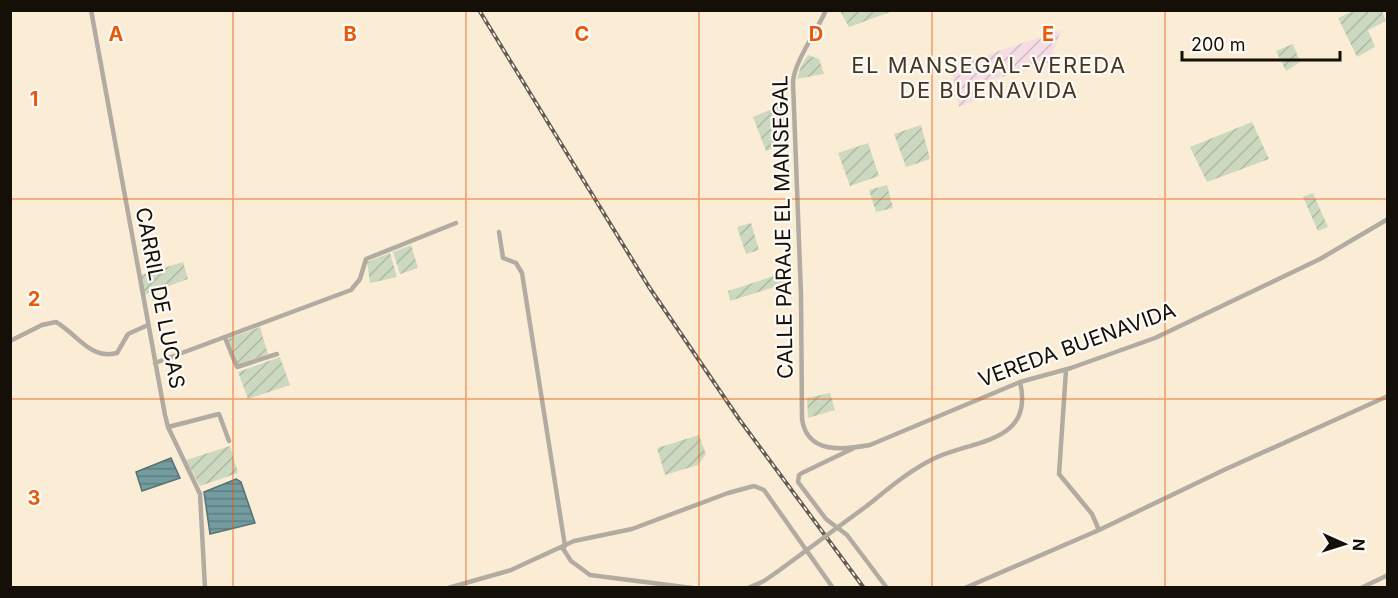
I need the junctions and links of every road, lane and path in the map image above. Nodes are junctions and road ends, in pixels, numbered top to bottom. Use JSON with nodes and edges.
{"nodes":[{"id":1,"x":91,"y":10,"type":"edge"},
{"id":2,"x":826,"y":10,"type":"edge"},
{"id":3,"x":1388,"y":219,"type":"edge"},
{"id":4,"x":456,"y":223,"type":"dead end"},
{"id":5,"x":499,"y":232,"type":"dead end"},
{"id":6,"x":148,"y":325,"type":"junction"},
{"id":7,"x":225,"y":338,"type":"junction"},
{"id":8,"x":10,"y":341,"type":"edge"},
{"id":9,"x":277,"y":354,"type":"dead end"},
{"id":10,"x":155,"y":363,"type":"junction"},
{"id":11,"x":1065,"y":370,"type":"junction"},
{"id":12,"x":1020,"y":382,"type":"junction"},
{"id":13,"x":1388,"y":396,"type":"edge"},
{"id":14,"x":168,"y":427,"type":"junction"},
{"id":15,"x":229,"y":441,"type":"dead end"},
{"id":16,"x":856,"y":447,"type":"junction"},
{"id":17,"x":1100,"y":530,"type":"junction"},
{"id":18,"x":563,"y":546,"type":"junction"},
{"id":19,"x":1388,"y":575,"type":"edge"},
{"id":20,"x":205,"y":588,"type":"edge"},
{"id":21,"x":448,"y":588,"type":"edge"},
{"id":22,"x":692,"y":588,"type":"edge"},
{"id":23,"x":748,"y":588,"type":"edge"},
{"id":24,"x":833,"y":588,"type":"edge"},
{"id":25,"x":887,"y":588,"type":"edge"},
{"id":26,"x":965,"y":588,"type":"edge"},
{"id":27,"x":1361,"y":588,"type":"edge"}],
"edges":[{"from":1,"to":6,"type":"street","name":"CARRIL DE LUCAS"},
{"from":2,"to":16,"type":"street","name":"CALLE PARAJE EL MANSEGAL"},
{"from":3,"to":11,"type":"street","name":"VEREDA BUENAVIDA"},
{"from":4,"to":7,"type":"street"},
{"from":5,"to":18,"type":"street"},
{"from":6,"to":8,"type":"street"},
{"from":6,"to":10,"type":"street","name":"CARRIL DE LUCAS"},
{"from":7,"to":9,"type":"street"},
{"from":7,"to":10,"type":"street"},
{"from":10,"to":14,"type":"street","name":"CARRIL DE LUCAS"},
{"from":11,"to":12,"type":"street","name":"VEREDA BUENAVIDA"},
{"from":11,"to":17,"type":"street"},
{"from":12,"to":16,"type":"street","name":"VEREDA BUENAVIDA"},
{"from":12,"to":23,"type":"street","bridge":true},
{"from":13,"to":17,"type":"street"},
{"from":14,"to":15,"type":"street"},
{"from":14,"to":20,"type":"street","name":"CARRIL DE LUCAS"},
{"from":16,"to":25,"type":"street"},
{"from":17,"to":26,"type":"street"},
{"from":18,"to":21,"type":"street"},
{"from":18,"to":22,"type":"street"},
{"from":18,"to":24,"type":"street"},
{"from":19,"to":27,"type":"street"}]}
